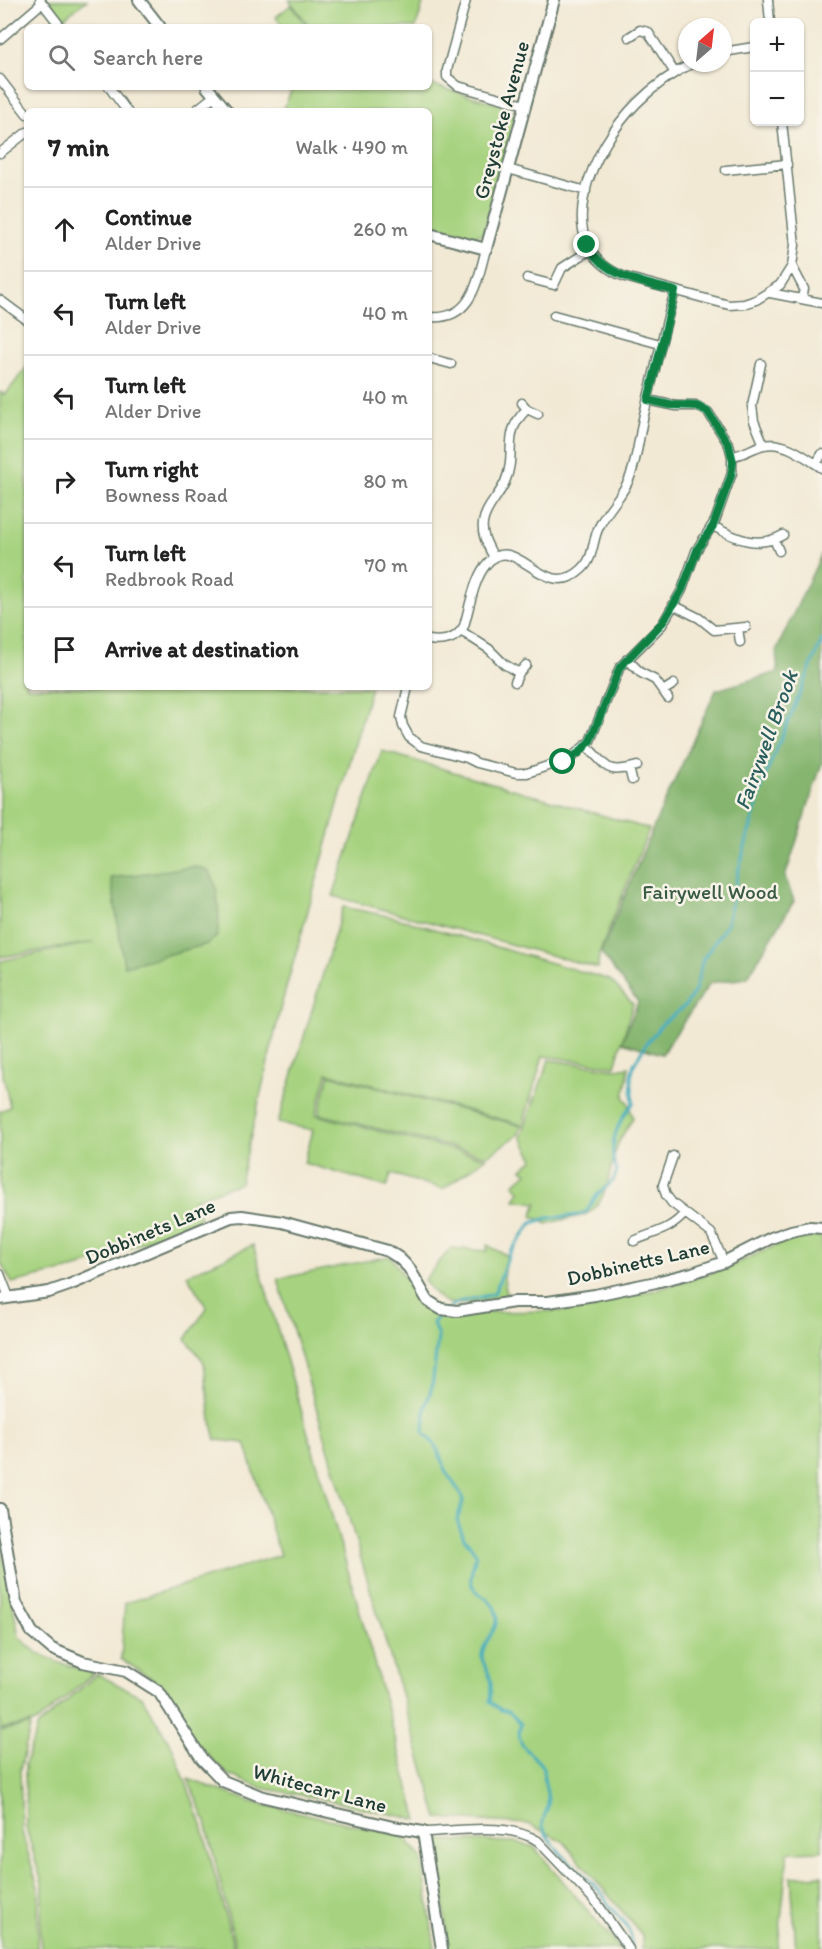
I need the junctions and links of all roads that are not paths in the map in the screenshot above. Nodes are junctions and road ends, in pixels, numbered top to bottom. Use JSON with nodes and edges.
{"nodes":[{"id":1,"x":139,"y":0,"type":"edge"},
{"id":2,"x":466,"y":0,"type":"edge"},
{"id":3,"x":554,"y":0,"type":"edge"},
{"id":4,"x":768,"y":0,"type":"edge"},
{"id":5,"x":41,"y":2,"type":"edge"},
{"id":6,"x":770,"y":18,"type":"edge"},
{"id":7,"x":59,"y":24,"type":"edge"},
{"id":8,"x":158,"y":24,"type":"edge"},
{"id":9,"x":629,"y":37,"type":"dead end"},
{"id":10,"x":0,"y":39,"type":"edge"},
{"id":11,"x":750,"y":47,"type":"edge"},
{"id":12,"x":732,"y":50,"type":"edge"},
{"id":13,"x":678,"y":71,"type":"edge"},
{"id":14,"x":675,"y":73,"type":"junction"},
{"id":15,"x":0,"y":79,"type":"edge"},
{"id":16,"x":111,"y":90,"type":"edge"},
{"id":17,"x":209,"y":90,"type":"edge"},
{"id":18,"x":214,"y":96,"type":"junction"},
{"id":19,"x":525,"y":105,"type":"junction"},
{"id":20,"x":125,"y":108,"type":"edge"},
{"id":21,"x":199,"y":108,"type":"edge"},
{"id":22,"x":224,"y":108,"type":"edge"},
{"id":23,"x":24,"y":110,"type":"edge"},
{"id":24,"x":782,"y":126,"type":"edge"},
{"id":25,"x":24,"y":134,"type":"edge"},
{"id":26,"x":0,"y":153,"type":"edge"},
{"id":27,"x":787,"y":164,"type":"junction"},
{"id":28,"x":508,"y":169,"type":"junction"},
{"id":29,"x":726,"y":170,"type":"dead end"},
{"id":30,"x":586,"y":191,"type":"junction"},
{"id":31,"x":432,"y":235,"type":"edge"},
{"id":32,"x":486,"y":249,"type":"junction"},
{"id":33,"x":590,"y":250,"type":"junction"},
{"id":34,"x":792,"y":266,"type":"junction"},
{"id":35,"x":526,"y":278,"type":"dead end"},
{"id":36,"x":675,"y":291,"type":"junction"},
{"id":37,"x":770,"y":292,"type":"junction"},
{"id":38,"x":802,"y":298,"type":"junction"},
{"id":39,"x":0,"y":300,"type":"edge"},
{"id":40,"x":822,"y":303,"type":"edge"},
{"id":41,"x":554,"y":315,"type":"dead end"},
{"id":42,"x":432,"y":317,"type":"edge"},
{"id":43,"x":24,"y":318,"type":"edge"},
{"id":44,"x":660,"y":344,"type":"junction"},
{"id":45,"x":432,"y":359,"type":"edge"},
{"id":46,"x":451,"y":364,"type":"dead end"},
{"id":47,"x":761,"y":364,"type":"dead end"},
{"id":48,"x":648,"y":400,"type":"junction"},
{"id":49,"x":538,"y":414,"type":"dead end"},
{"id":50,"x":764,"y":445,"type":"junction"},
{"id":51,"x":822,"y":454,"type":"edge"},
{"id":52,"x":732,"y":456,"type":"junction"},
{"id":53,"x":819,"y":466,"type":"edge"},
{"id":54,"x":713,"y":526,"type":"junction"},
{"id":55,"x":783,"y":535,"type":"dead end"},
{"id":56,"x":774,"y":539,"type":"junction"},
{"id":57,"x":779,"y":551,"type":"dead end"},
{"id":58,"x":494,"y":558,"type":"junction"},
{"id":59,"x":673,"y":605,"type":"junction"},
{"id":60,"x":461,"y":631,"type":"junction"},
{"id":61,"x":432,"y":640,"type":"edge"},
{"id":62,"x":740,"y":642,"type":"dead end"},
{"id":63,"x":627,"y":659,"type":"junction"},
{"id":64,"x":526,"y":665,"type":"dead end"},
{"id":65,"x":674,"y":684,"type":"dead end"},
{"id":66,"x":407,"y":690,"type":"edge"},
{"id":67,"x":586,"y":746,"type":"junction"},
{"id":68,"x":632,"y":780,"type":"dead end"},
{"id":69,"x":673,"y":1156,"type":"dead end"},
{"id":70,"x":685,"y":1213,"type":"junction"},
{"id":71,"x":822,"y":1228,"type":"edge"},
{"id":72,"x":634,"y":1241,"type":"dead end"},
{"id":73,"x":724,"y":1262,"type":"junction"},
{"id":74,"x":0,"y":1274,"type":"edge"},
{"id":75,"x":4,"y":1298,"type":"edge"},
{"id":76,"x":458,"y":1311,"type":"joint"},
{"id":77,"x":0,"y":1509,"type":"edge"},
{"id":78,"x":423,"y":1832,"type":"junction"},
{"id":79,"x":442,"y":1949,"type":"edge"},
{"id":80,"x":629,"y":1949,"type":"edge"}],
"edges":[{"from":1,"to":8,"type":"street"},
{"from":2,"to":19,"type":"street"},
{"from":3,"to":19,"type":"street","name":"Greystoke Avenue"},
{"from":4,"to":6,"type":"street"},
{"from":5,"to":7,"type":"street"},
{"from":5,"to":10,"type":"street"},
{"from":9,"to":14,"type":"street"},
{"from":11,"to":12,"type":"street"},
{"from":13,"to":14,"type":"street"},
{"from":14,"to":30,"type":"street"},
{"from":15,"to":23,"type":"street"},
{"from":16,"to":20,"type":"street"},
{"from":17,"to":18,"type":"street"},
{"from":18,"to":21,"type":"street"},
{"from":18,"to":22,"type":"street"},
{"from":19,"to":28,"type":"street","name":"Greystoke Avenue"},
{"from":24,"to":27,"type":"street"},
{"from":25,"to":26,"type":"street"},
{"from":27,"to":29,"type":"street"},
{"from":27,"to":34,"type":"street"},
{"from":28,"to":30,"type":"street"},
{"from":28,"to":32,"type":"street","name":"Greystoke Avenue"},
{"from":30,"to":33,"type":"street"},
{"from":31,"to":32,"type":"street"},
{"from":32,"to":42,"type":"street"},
{"from":33,"to":35,"type":"street"},
{"from":33,"to":36,"type":"street"},
{"from":34,"to":37,"type":"street"},
{"from":34,"to":38,"type":"street"},
{"from":36,"to":37,"type":"street"},
{"from":36,"to":44,"type":"street"},
{"from":37,"to":38,"type":"street"},
{"from":38,"to":40,"type":"street"},
{"from":39,"to":43,"type":"street"},
{"from":41,"to":44,"type":"street"},
{"from":44,"to":48,"type":"street"},
{"from":45,"to":46,"type":"street"},
{"from":47,"to":50,"type":"street"},
{"from":48,"to":52,"type":"street"},
{"from":48,"to":58,"type":"street"},
{"from":49,"to":58,"type":"street"},
{"from":50,"to":52,"type":"street"},
{"from":50,"to":53,"type":"street"},
{"from":51,"to":53,"type":"street"},
{"from":52,"to":54,"type":"street"},
{"from":54,"to":56,"type":"street"},
{"from":54,"to":59,"type":"street"},
{"from":55,"to":56,"type":"street"},
{"from":56,"to":57,"type":"street"},
{"from":58,"to":60,"type":"street"},
{"from":59,"to":62,"type":"street"},
{"from":59,"to":63,"type":"street"},
{"from":60,"to":61,"type":"street"},
{"from":60,"to":64,"type":"street"},
{"from":63,"to":65,"type":"street"},
{"from":63,"to":67,"type":"street"},
{"from":66,"to":67,"type":"street"},
{"from":67,"to":68,"type":"street"},
{"from":69,"to":70,"type":"street"},
{"from":70,"to":72,"type":"street"},
{"from":70,"to":73,"type":"street"},
{"from":71,"to":73,"type":"street","name":"Dobbinetts Lane"},
{"from":73,"to":76,"type":"street","name":"Dobbinetts Lane"},
{"from":74,"to":75,"type":"street"},
{"from":75,"to":76,"type":"street","name":"Dobbinets Lane"},
{"from":77,"to":78,"type":"street","name":"Whitecarr Lane"},
{"from":78,"to":79,"type":"street"},
{"from":78,"to":80,"type":"street","name":"Whitecarr Lane"}]}
